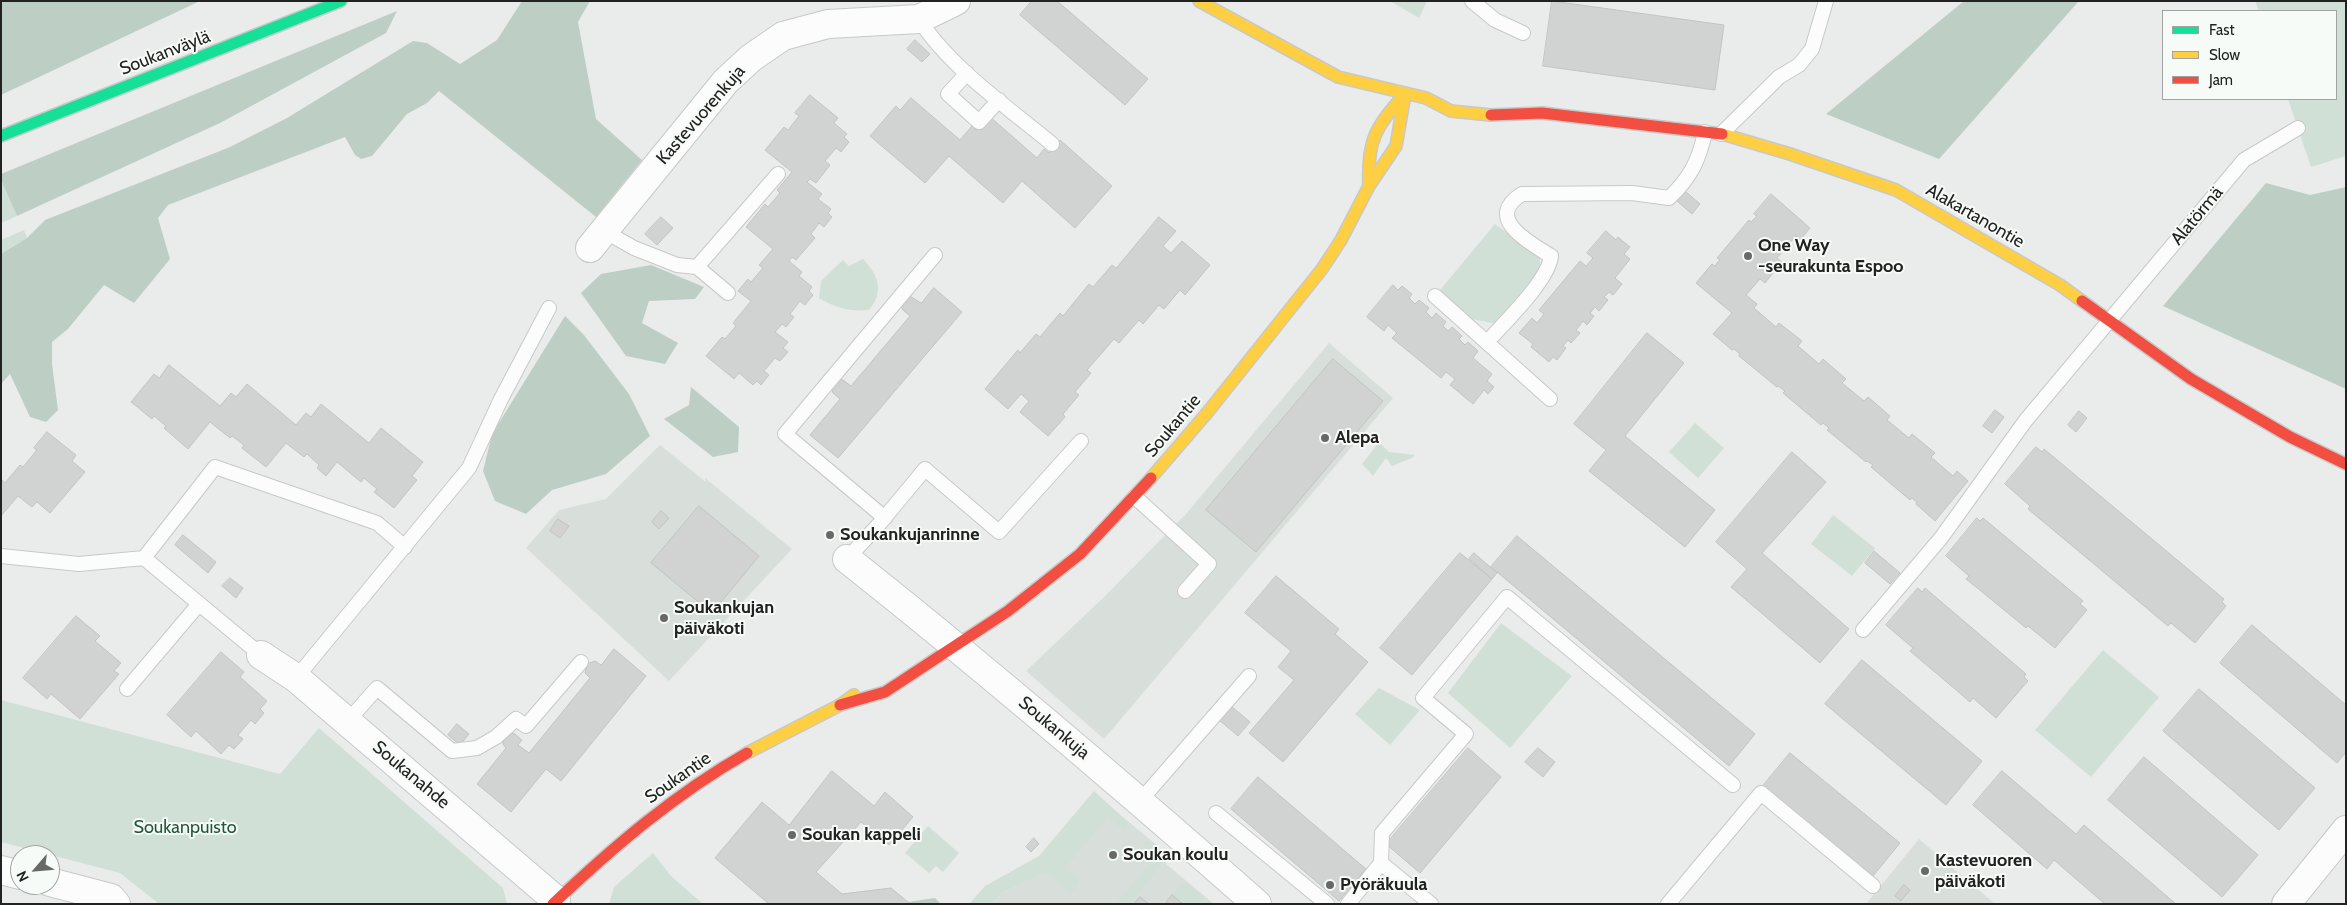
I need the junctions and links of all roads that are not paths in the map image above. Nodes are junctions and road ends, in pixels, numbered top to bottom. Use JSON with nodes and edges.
{"nodes":[{"id":1,"x":340,"y":1,"type":"edge"},
{"id":2,"x":956,"y":1,"type":"edge"},
{"id":3,"x":1199,"y":1,"type":"edge"},
{"id":4,"x":1472,"y":1,"type":"edge"},
{"id":5,"x":1826,"y":1,"type":"edge"},
{"id":6,"x":919,"y":20,"type":"junction"},
{"id":7,"x":1523,"y":33,"type":"dead end"},
{"id":8,"x":967,"y":73,"type":"junction"},
{"id":9,"x":1405,"y":94,"type":"junction"},
{"id":10,"x":1445,"y":95,"type":"dead end"},
{"id":11,"x":1426,"y":98,"type":"junction"},
{"id":12,"x":999,"y":100,"type":"junction"},
{"id":13,"x":1512,"y":101,"type":"dead end"},
{"id":14,"x":1542,"y":113,"type":"junction"},
{"id":15,"x":2298,"y":128,"type":"dead end"},
{"id":16,"x":1705,"y":132,"type":"junction"},
{"id":17,"x":1721,"y":134,"type":"junction"},
{"id":18,"x":1,"y":136,"type":"edge"},
{"id":19,"x":1052,"y":144,"type":"dead end"},
{"id":20,"x":778,"y":174,"type":"dead end"},
{"id":21,"x":1369,"y":186,"type":"junction"},
{"id":22,"x":597,"y":239,"type":"joint"},
{"id":23,"x":935,"y":256,"type":"dead end"},
{"id":24,"x":697,"y":267,"type":"junction"},
{"id":25,"x":728,"y":293,"type":"dead end"},
{"id":26,"x":1435,"y":296,"type":"dead end"},
{"id":27,"x":549,"y":308,"type":"dead end"},
{"id":28,"x":2111,"y":320,"type":"junction"},
{"id":29,"x":1487,"y":342,"type":"junction"},
{"id":30,"x":1550,"y":400,"type":"dead end"},
{"id":31,"x":1081,"y":441,"type":"dead end"},
{"id":32,"x":2346,"y":464,"type":"edge"},
{"id":33,"x":1135,"y":497,"type":"junction"},
{"id":34,"x":885,"y":518,"type":"junction"},
{"id":35,"x":405,"y":546,"type":"junction"},
{"id":36,"x":1,"y":556,"type":"edge"},
{"id":37,"x":144,"y":558,"type":"junction"},
{"id":38,"x":847,"y":559,"type":"joint"},
{"id":39,"x":1185,"y":591,"type":"dead end"},
{"id":40,"x":199,"y":604,"type":"junction"},
{"id":41,"x":1863,"y":630,"type":"dead end"},
{"id":42,"x":956,"y":645,"type":"junction"},
{"id":43,"x":261,"y":656,"type":"joint"},
{"id":44,"x":581,"y":662,"type":"dead end"},
{"id":45,"x":901,"y":666,"type":"dead end"},
{"id":46,"x":1249,"y":676,"type":"dead end"},
{"id":47,"x":296,"y":678,"type":"junction"},
{"id":48,"x":870,"y":683,"type":"dead end"},
{"id":49,"x":127,"y":689,"type":"dead end"},
{"id":50,"x":840,"y":705,"type":"junction"},
{"id":51,"x":348,"y":722,"type":"junction"},
{"id":52,"x":1733,"y":785,"type":"dead end"},
{"id":53,"x":1140,"y":801,"type":"junction"},
{"id":54,"x":1216,"y":813,"type":"dead end"},
{"id":55,"x":2346,"y":830,"type":"edge"},
{"id":56,"x":1381,"y":863,"type":"junction"},
{"id":57,"x":60,"y":885,"type":"edge"},
{"id":58,"x":1872,"y":886,"type":"dead end"},
{"id":59,"x":554,"y":902,"type":"edge"},
{"id":60,"x":116,"y":904,"type":"edge"},
{"id":61,"x":1257,"y":904,"type":"edge"},
{"id":62,"x":1327,"y":904,"type":"edge"},
{"id":63,"x":1348,"y":904,"type":"edge"},
{"id":64,"x":1430,"y":904,"type":"edge"},
{"id":65,"x":1668,"y":904,"type":"edge"},
{"id":66,"x":2286,"y":904,"type":"edge"}],
"edges":[{"from":1,"to":18,"type":"street","name":"Soukanväylä"},
{"from":2,"to":6,"type":"street","name":"Kastevuorenkuja"},
{"from":3,"to":9,"type":"street","name":"Alakartanontie"},
{"from":4,"to":7,"type":"lane"},
{"from":5,"to":17,"type":"lane"},
{"from":6,"to":8,"type":"lane"},
{"from":6,"to":22,"type":"street","name":"Kastevuorenkuja"},
{"from":8,"to":12,"type":"lane"},
{"from":8,"to":12,"type":"lane"},
{"from":9,"to":11,"type":"street","name":"Alakartanontie"},
{"from":9,"to":21,"type":"street","name":"Soukantie"},
{"from":9,"to":21,"type":"street"},
{"from":10,"to":11,"type":"street","name":"Alakartanontie"},
{"from":11,"to":14,"type":"street","name":"Alakartanontie"},
{"from":12,"to":19,"type":"lane"},
{"from":13,"to":14,"type":"street","name":"Alakartanontie"},
{"from":14,"to":16,"type":"street","name":"Alakartanontie"},
{"from":15,"to":28,"type":"lane","name":"Alatörmä"},
{"from":16,"to":17,"type":"street","name":"Alakartanontie"},
{"from":16,"to":29,"type":"lane"},
{"from":17,"to":28,"type":"street","name":"Alakartanontie"},
{"from":20,"to":24,"type":"lane"},
{"from":21,"to":33,"type":"street","name":"Soukantie"},
{"from":22,"to":24,"type":"lane"},
{"from":23,"to":34,"type":"lane"},
{"from":24,"to":25,"type":"lane"},
{"from":26,"to":29,"type":"lane"},
{"from":27,"to":35,"type":"lane"},
{"from":28,"to":32,"type":"street","name":"Alakartanontie"},
{"from":28,"to":41,"type":"lane","name":"Alatörmä"},
{"from":29,"to":30,"type":"lane"},
{"from":31,"to":34,"type":"lane"},
{"from":33,"to":39,"type":"lane"},
{"from":33,"to":42,"type":"street","name":"Soukantie"},
{"from":34,"to":38,"type":"lane"},
{"from":35,"to":37,"type":"lane"},
{"from":35,"to":47,"type":"lane"},
{"from":36,"to":37,"type":"lane"},
{"from":37,"to":40,"type":"lane"},
{"from":38,"to":42,"type":"street","name":"Soukankuja"},
{"from":40,"to":43,"type":"lane"},
{"from":40,"to":49,"type":"lane"},
{"from":42,"to":45,"type":"street","name":"Soukantie"},
{"from":42,"to":50,"type":"street","name":"Soukantie"},
{"from":42,"to":53,"type":"street","name":"Soukankuja"},
{"from":43,"to":47,"type":"street","name":"Soukanahde"},
{"from":44,"to":51,"type":"lane"},
{"from":46,"to":53,"type":"lane"},
{"from":47,"to":51,"type":"street","name":"Soukanahde"},
{"from":48,"to":50,"type":"street","name":"Soukantie"},
{"from":50,"to":59,"type":"street","name":"Soukantie"},
{"from":51,"to":59,"type":"street","name":"Soukanahde"},
{"from":52,"to":56,"type":"lane"},
{"from":53,"to":61,"type":"street","name":"Soukankuja"},
{"from":54,"to":62,"type":"lane"},
{"from":55,"to":66,"type":"street"},
{"from":56,"to":63,"type":"lane"},
{"from":56,"to":64,"type":"lane"},
{"from":57,"to":60,"type":"street"},
{"from":58,"to":65,"type":"lane"}]}
